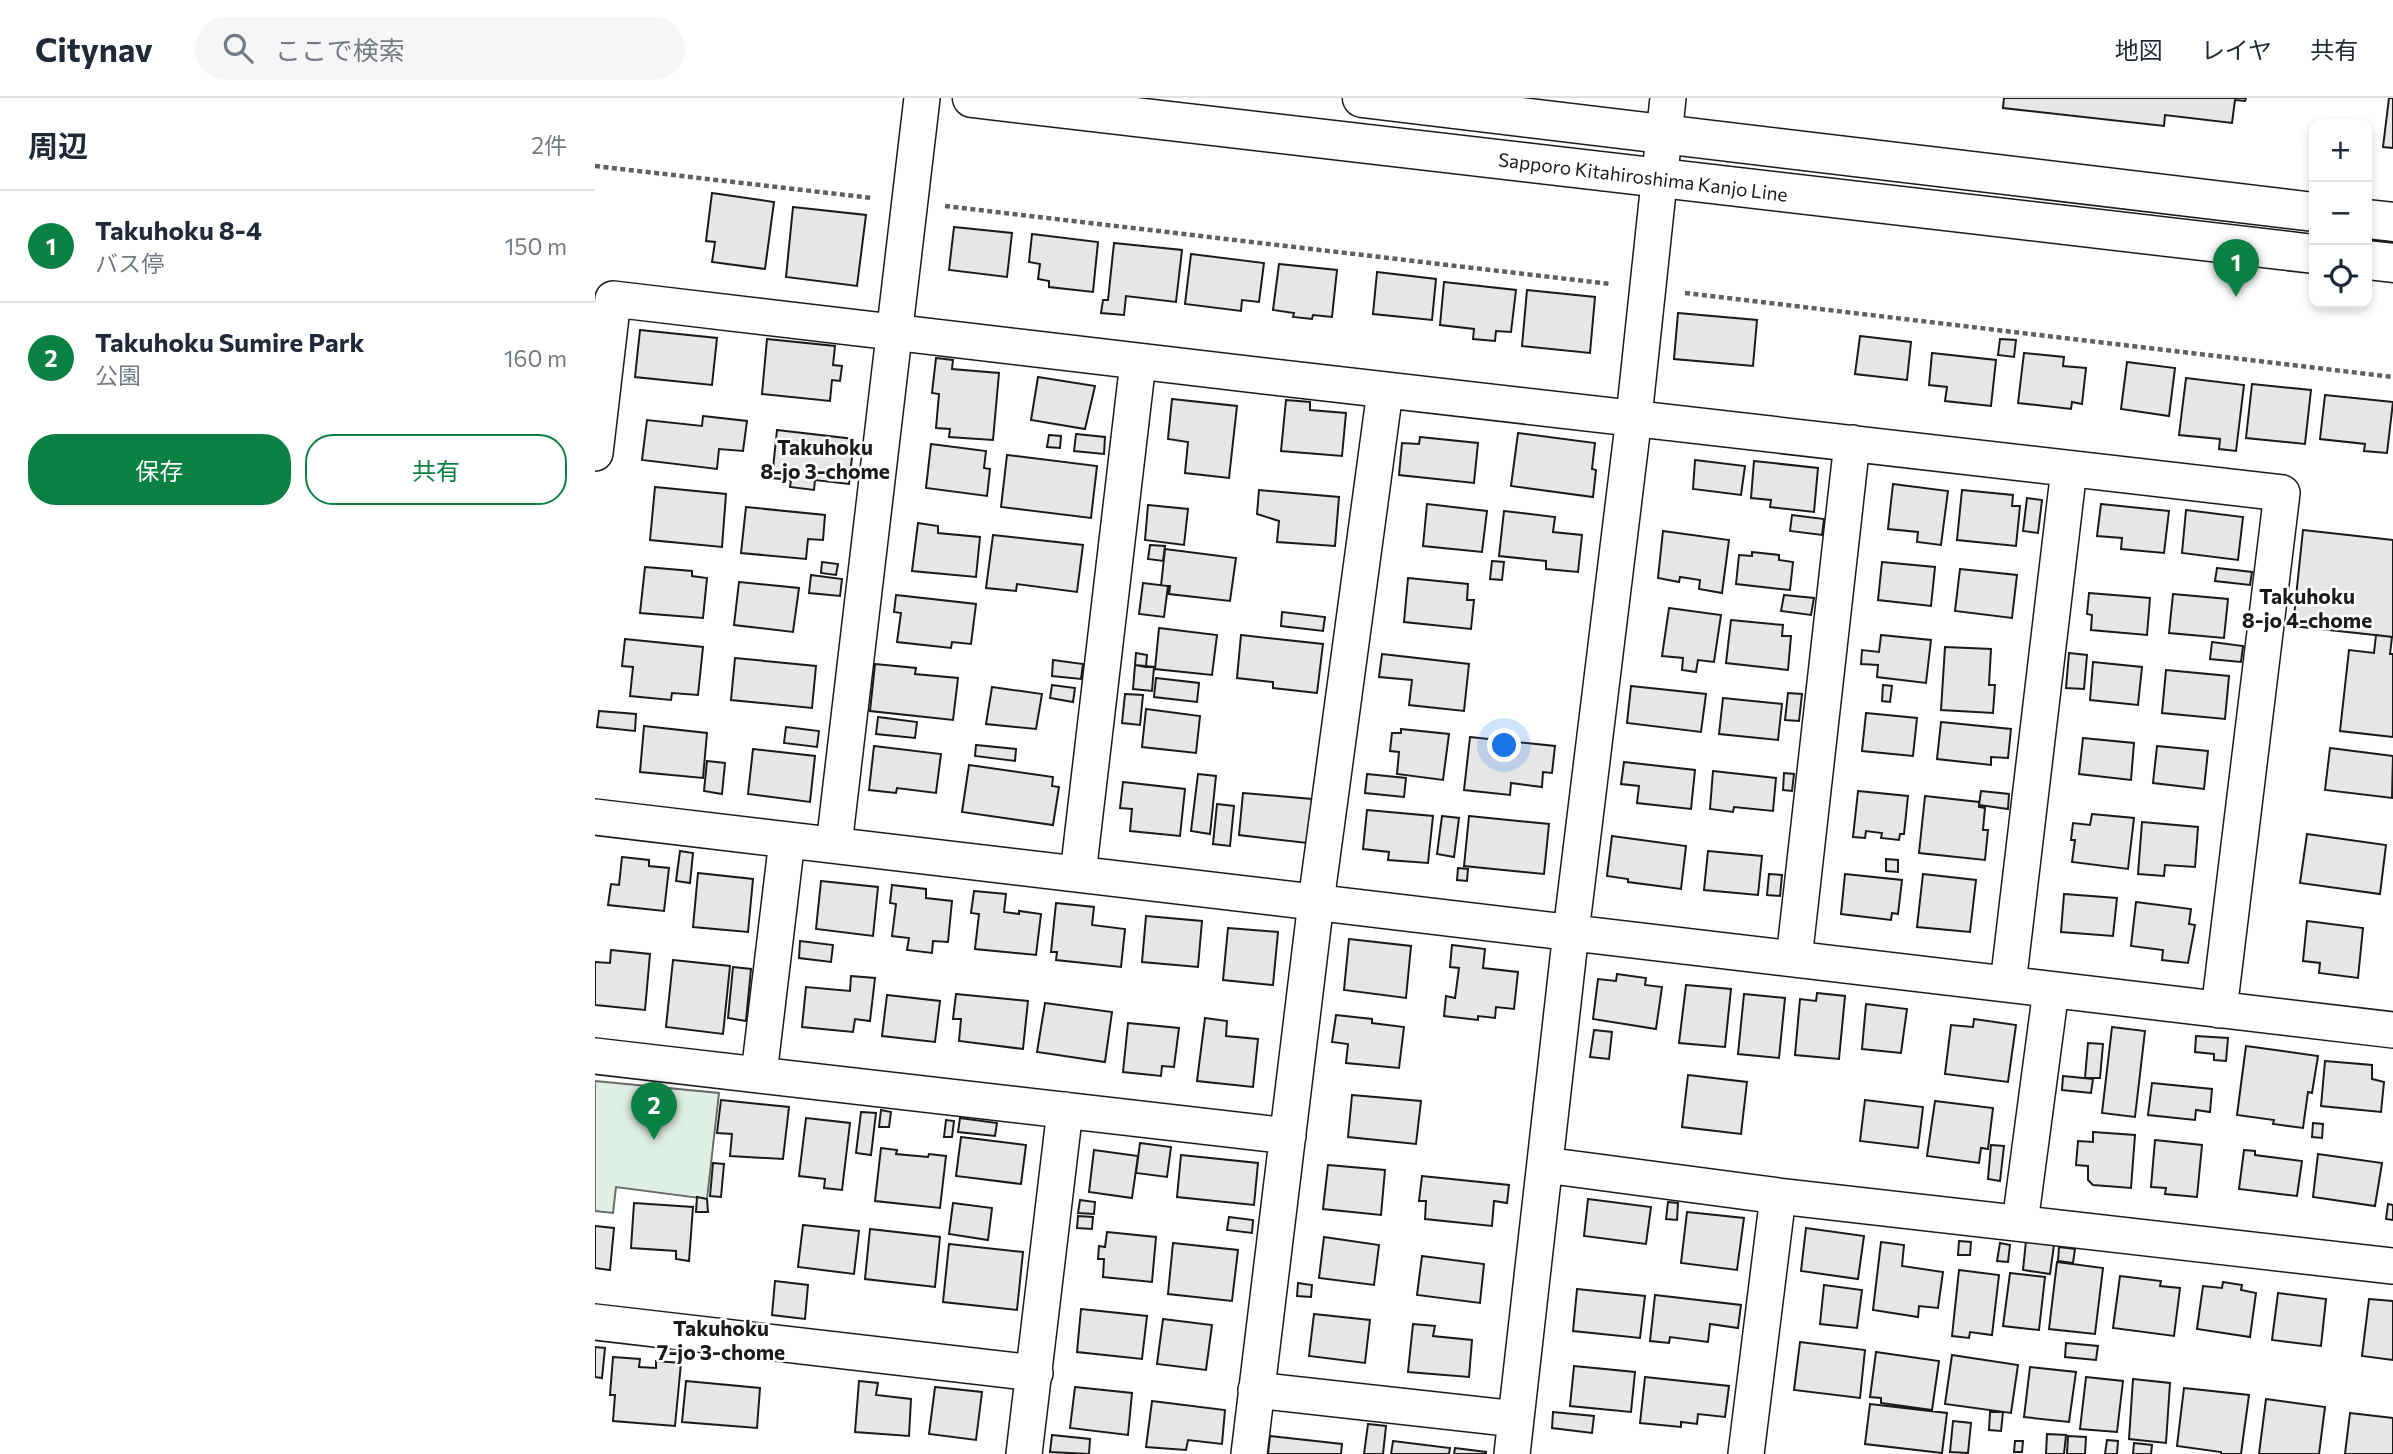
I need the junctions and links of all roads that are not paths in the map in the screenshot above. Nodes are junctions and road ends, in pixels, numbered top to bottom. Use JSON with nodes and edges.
{"nodes":[{"id":1,"x":922,"y":98,"type":"edge"},
{"id":2,"x":972,"y":98,"type":"edge"},
{"id":3,"x":1362,"y":98,"type":"edge"},
{"id":4,"x":1666,"y":116,"type":"edge"},
{"id":5,"x":1658,"y":179,"type":"junction"},
{"id":6,"x":2309,"y":211,"type":"edge"},
{"id":7,"x":2372,"y":220,"type":"edge"},
{"id":8,"x":2393,"y":222,"type":"edge"},
{"id":9,"x":2309,"y":253,"type":"edge"},
{"id":10,"x":2372,"y":261,"type":"edge"},
{"id":11,"x":2393,"y":263,"type":"edge"},
{"id":12,"x":895,"y":333,"type":"junction"},
{"id":13,"x":1138,"y":362,"type":"junction"},
{"id":14,"x":1385,"y":391,"type":"junction"},
{"id":15,"x":1634,"y":417,"type":"junction"},
{"id":16,"x":1852,"y":443,"type":"junction"},
{"id":17,"x":595,"y":453,"type":"edge"},
{"id":18,"x":2069,"y":469,"type":"junction"},
{"id":19,"x":595,"y":817,"type":"edge"},
{"id":20,"x":787,"y":840,"type":"junction"},
{"id":21,"x":834,"y":845,"type":"junction"},
{"id":22,"x":1078,"y":874,"type":"junction"},
{"id":23,"x":1316,"y":902,"type":"junction"},
{"id":24,"x":1571,"y":932,"type":"junction"},
{"id":25,"x":1794,"y":959,"type":"junction"},
{"id":26,"x":2008,"y":984,"type":"junction"},
{"id":27,"x":2051,"y":990,"type":"junction"},
{"id":28,"x":2220,"y":1010,"type":"junction"},
{"id":29,"x":2393,"y":1030,"type":"edge"},
{"id":30,"x":595,"y":1056,"type":"edge"},
{"id":31,"x":759,"y":1074,"type":"junction"},
{"id":32,"x":1065,"y":1110,"type":"junction"},
{"id":33,"x":1288,"y":1136,"type":"junction"},
{"id":34,"x":1545,"y":1165,"type":"junction"},
{"id":35,"x":1778,"y":1196,"type":"junction"},
{"id":36,"x":2020,"y":1223,"type":"junction"},
{"id":37,"x":2393,"y":1266,"type":"edge"},
{"id":38,"x":595,"y":1322,"type":"edge"},
{"id":39,"x":1035,"y":1373,"type":"junction"},
{"id":40,"x":1256,"y":1390,"type":"junction"},
{"id":41,"x":1516,"y":1419,"type":"junction"},
{"id":42,"x":1024,"y":1454,"type":"edge"},
{"id":43,"x":1249,"y":1454,"type":"edge"},
{"id":44,"x":1512,"y":1454,"type":"edge"},
{"id":45,"x":1746,"y":1454,"type":"edge"}],
"edges":[{"from":1,"to":12,"type":"street"},
{"from":2,"to":5,"type":"main road","name":"Sapporo Kitahiroshima Kanjo Line"},
{"from":3,"to":4,"type":"main road"},
{"from":4,"to":5,"type":"street"},
{"from":4,"to":6,"type":"main road"},
{"from":5,"to":9,"type":"main road","name":"Sapporo Kitahiroshima Kanjo Line"},
{"from":5,"to":15,"type":"street"},
{"from":7,"to":8,"type":"main road"},
{"from":10,"to":11,"type":"main road"},
{"from":12,"to":13,"type":"street"},
{"from":12,"to":17,"type":"street"},
{"from":12,"to":21,"type":"street"},
{"from":13,"to":14,"type":"street"},
{"from":13,"to":22,"type":"street"},
{"from":14,"to":15,"type":"street"},
{"from":14,"to":23,"type":"street"},
{"from":15,"to":16,"type":"street"},
{"from":15,"to":24,"type":"street"},
{"from":16,"to":18,"type":"street"},
{"from":16,"to":25,"type":"street"},
{"from":18,"to":26,"type":"street"},
{"from":18,"to":28,"type":"street"},
{"from":19,"to":20,"type":"street"},
{"from":20,"to":21,"type":"street"},
{"from":20,"to":31,"type":"street"},
{"from":21,"to":22,"type":"street"},
{"from":22,"to":23,"type":"street"},
{"from":23,"to":24,"type":"street"},
{"from":23,"to":33,"type":"street"},
{"from":24,"to":25,"type":"street"},
{"from":24,"to":34,"type":"street"},
{"from":25,"to":26,"type":"street"},
{"from":26,"to":27,"type":"street"},
{"from":27,"to":28,"type":"street"},
{"from":27,"to":36,"type":"street"},
{"from":28,"to":29,"type":"street"},
{"from":30,"to":31,"type":"street"},
{"from":31,"to":32,"type":"street"},
{"from":32,"to":33,"type":"street"},
{"from":32,"to":39,"type":"street"},
{"from":33,"to":40,"type":"street"},
{"from":34,"to":35,"type":"street"},
{"from":34,"to":41,"type":"street"},
{"from":35,"to":36,"type":"street"},
{"from":35,"to":45,"type":"street"},
{"from":36,"to":37,"type":"street"},
{"from":38,"to":39,"type":"street"},
{"from":39,"to":42,"type":"street"},
{"from":40,"to":41,"type":"street"},
{"from":40,"to":43,"type":"street"},
{"from":41,"to":44,"type":"street"}]}
